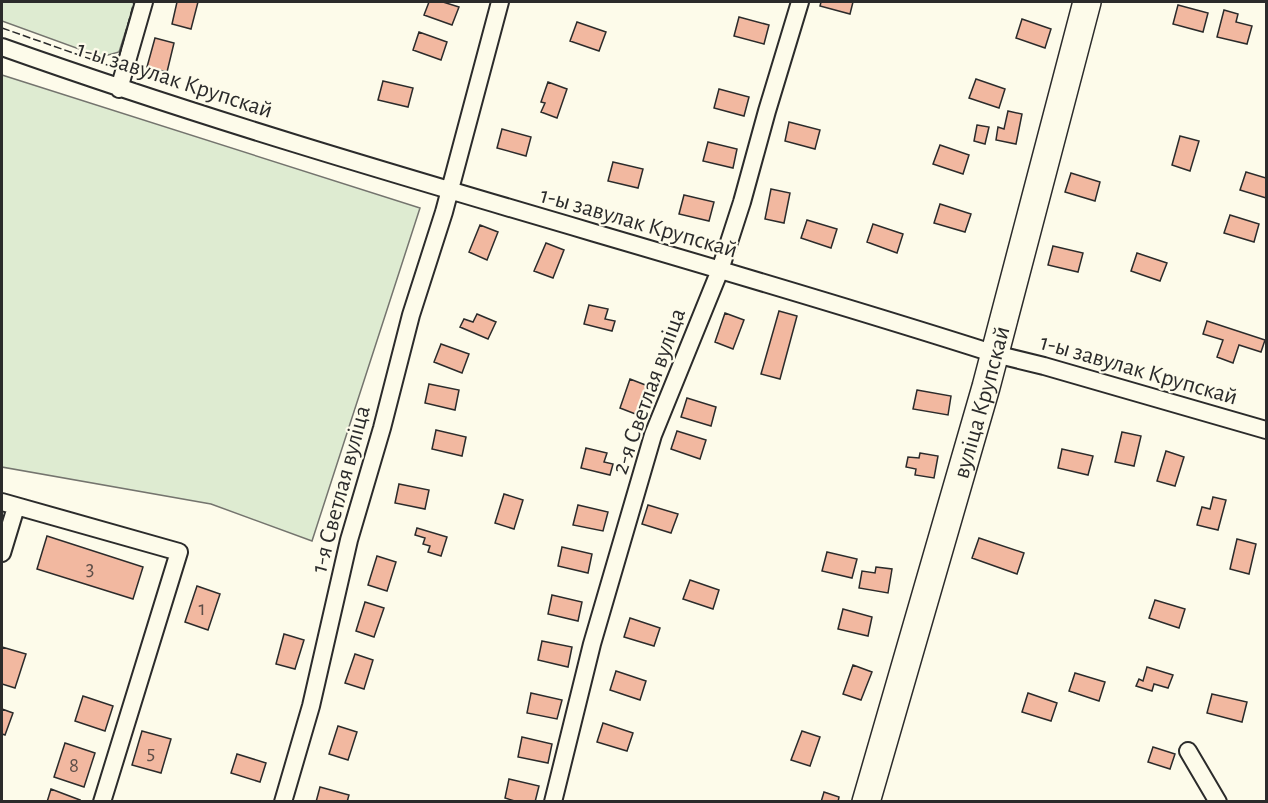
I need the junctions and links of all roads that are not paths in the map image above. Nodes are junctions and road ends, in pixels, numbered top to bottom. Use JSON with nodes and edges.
{"nodes":[{"id":1,"x":144,"y":2,"type":"edge"},
{"id":2,"x":500,"y":2,"type":"edge"},
{"id":3,"x":800,"y":2,"type":"edge"},
{"id":4,"x":1087,"y":2,"type":"edge"},
{"id":5,"x":2,"y":47,"type":"edge"},
{"id":6,"x":119,"y":89,"type":"junction"},
{"id":7,"x":450,"y":191,"type":"junction"},
{"id":8,"x":720,"y":270,"type":"junction"},
{"id":9,"x":994,"y":354,"type":"junction"},
{"id":10,"x":1266,"y":430,"type":"edge"},
{"id":11,"x":9,"y":505,"type":"edge"},
{"id":12,"x":2,"y":553,"type":"edge"},
{"id":13,"x":1188,"y":751,"type":"dead end"},
{"id":14,"x":102,"y":801,"type":"edge"},
{"id":15,"x":283,"y":801,"type":"edge"},
{"id":16,"x":553,"y":801,"type":"edge"},
{"id":17,"x":866,"y":801,"type":"edge"},
{"id":18,"x":1218,"y":801,"type":"edge"}],
"edges":[{"from":1,"to":6,"type":"street"},
{"from":2,"to":7,"type":"street","name":"1-я Светлая вуліца"},
{"from":3,"to":8,"type":"street","name":"2-я Светлая вуліца"},
{"from":4,"to":9,"type":"main road","name":"вуліца Крупскай"},
{"from":5,"to":6,"type":"street","name":"1-ы завулак Крупскай"},
{"from":6,"to":7,"type":"street","name":"1-ы завулак Крупскай"},
{"from":7,"to":8,"type":"street","name":"1-ы завулак Крупскай"},
{"from":7,"to":15,"type":"street","name":"1-я Светлая вуліца"},
{"from":8,"to":9,"type":"street","name":"1-ы завулак Крупскай"},
{"from":8,"to":16,"type":"street","name":"2-я Светлая вуліца"},
{"from":9,"to":10,"type":"street","name":"1-ы завулак Крупскай"},
{"from":9,"to":17,"type":"main road","name":"вуліца Крупскай"},
{"from":11,"to":12,"type":"street"},
{"from":11,"to":14,"type":"street"},
{"from":13,"to":18,"type":"street"}]}
